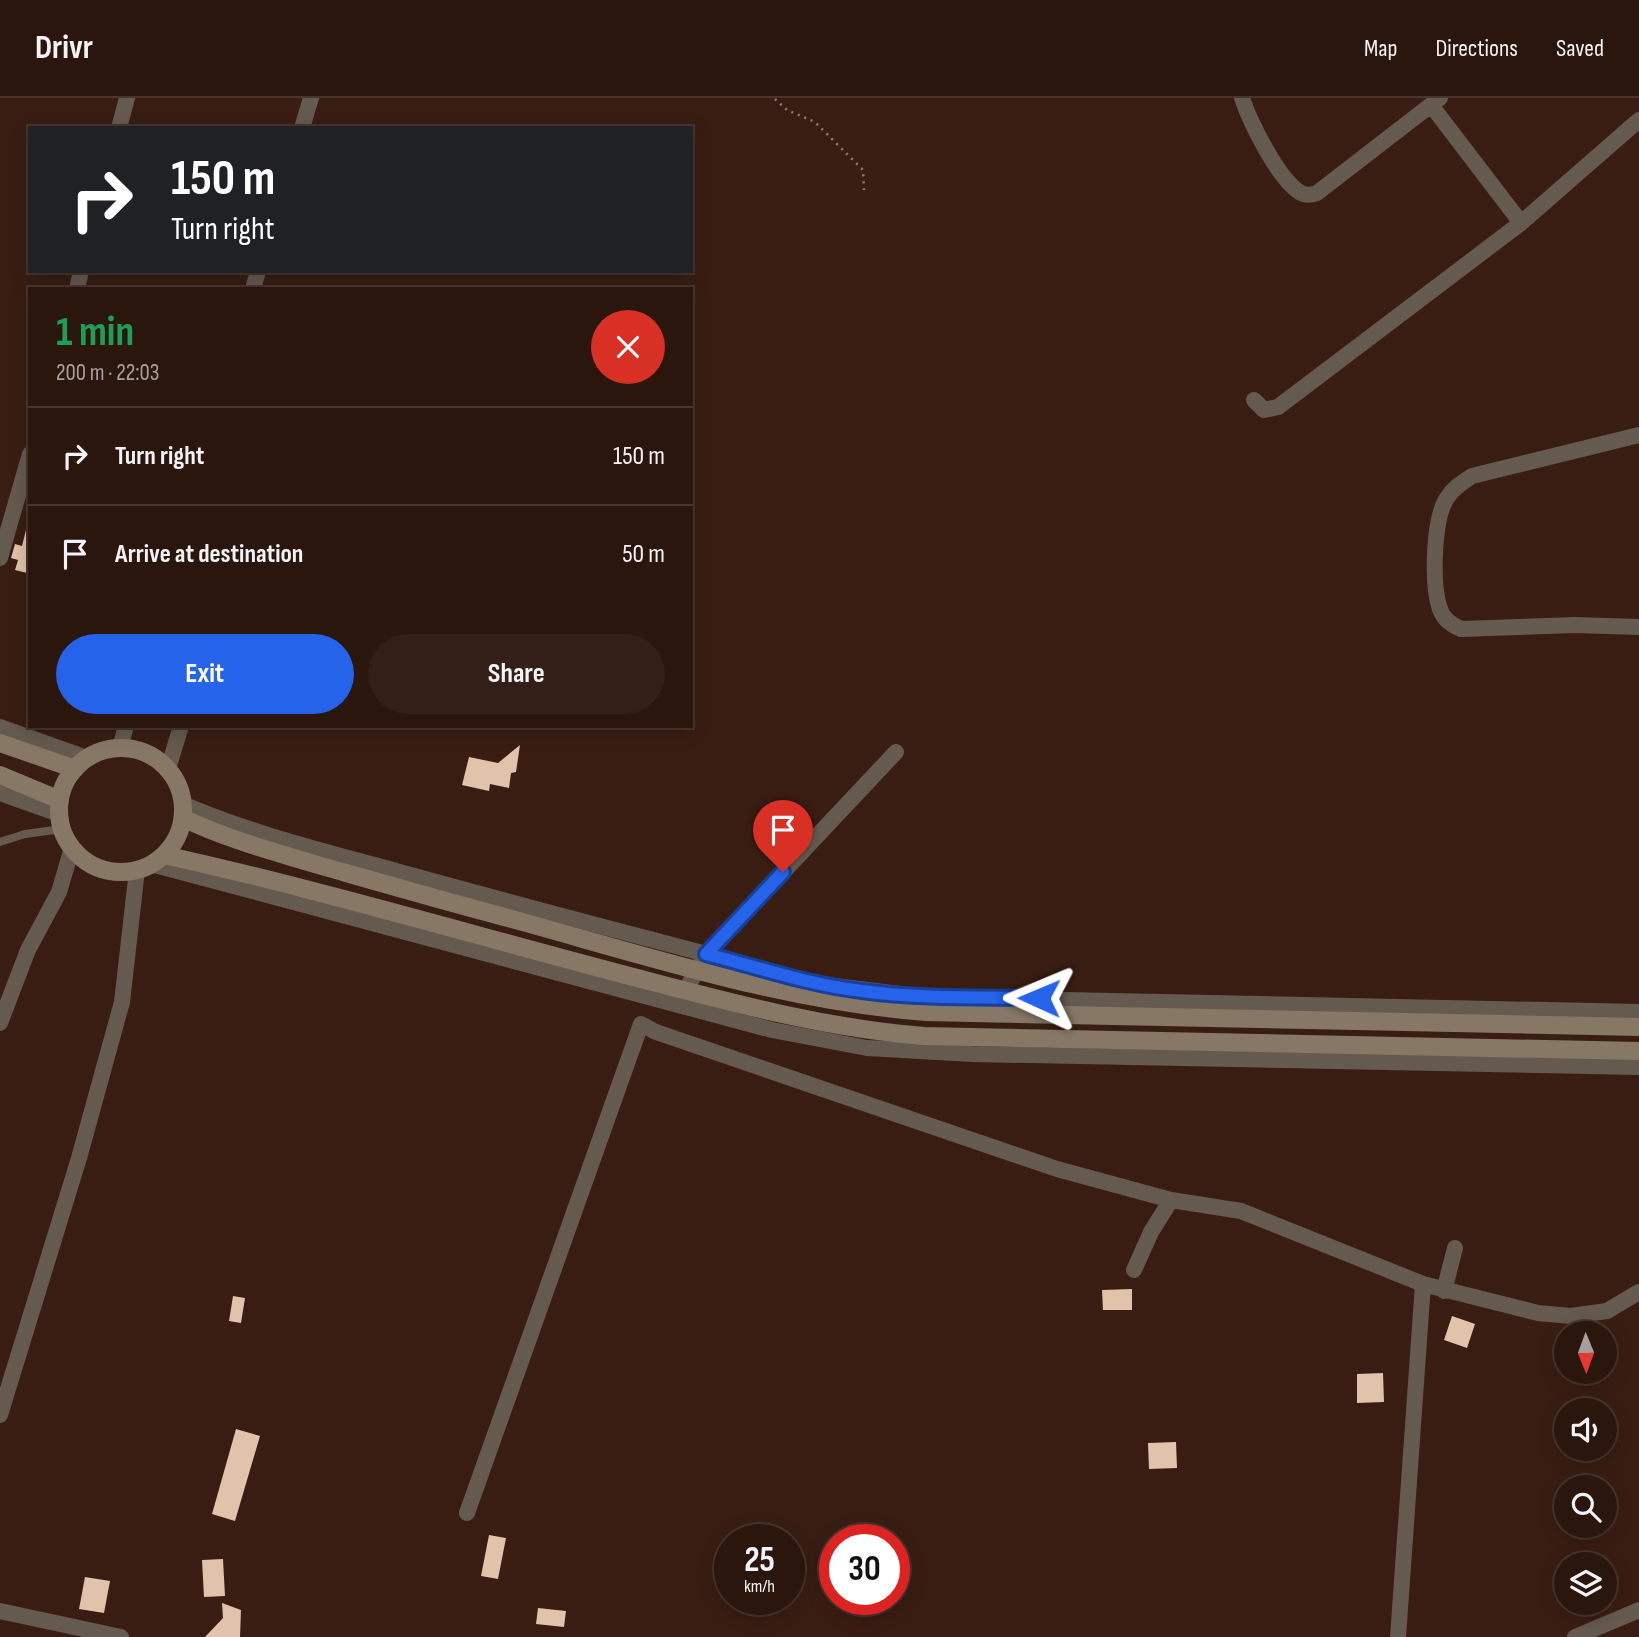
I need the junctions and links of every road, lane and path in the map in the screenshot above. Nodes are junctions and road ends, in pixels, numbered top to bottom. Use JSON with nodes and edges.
{"nodes":[{"id":1,"x":127,"y":98,"type":"edge"},
{"id":2,"x":311,"y":98,"type":"edge"},
{"id":3,"x":1242,"y":98,"type":"edge"},
{"id":4,"x":775,"y":99,"type":"edge"},
{"id":5,"x":1436,"y":101,"type":"edge"},
{"id":6,"x":1639,"y":120,"type":"edge"},
{"id":7,"x":120,"y":126,"type":"edge"},
{"id":8,"x":303,"y":126,"type":"edge"},
{"id":9,"x":864,"y":190,"type":"dead end"},
{"id":10,"x":1521,"y":223,"type":"junction"},
{"id":11,"x":1254,"y":400,"type":"dead end"},
{"id":12,"x":1639,"y":435,"type":"edge"},
{"id":13,"x":28,"y":461,"type":"edge"},
{"id":14,"x":0,"y":558,"type":"edge"},
{"id":15,"x":1639,"y":627,"type":"edge"},
{"id":16,"x":0,"y":727,"type":"edge"},
{"id":17,"x":125,"y":728,"type":"edge"},
{"id":18,"x":180,"y":728,"type":"edge"},
{"id":19,"x":0,"y":743,"type":"edge"},
{"id":20,"x":120,"y":748,"type":"junction"},
{"id":21,"x":896,"y":752,"type":"dead end"},
{"id":22,"x":81,"y":763,"type":"junction"},
{"id":23,"x":168,"y":769,"type":"junction"},
{"id":24,"x":0,"y":775,"type":"edge"},
{"id":25,"x":0,"y":793,"type":"edge"},
{"id":26,"x":183,"y":811,"type":"junction"},
{"id":27,"x":60,"y":814,"type":"junction"},
{"id":28,"x":0,"y":842,"type":"edge"},
{"id":29,"x":72,"y":848,"type":"junction"},
{"id":30,"x":151,"y":863,"type":"junction"},
{"id":31,"x":706,"y":954,"type":"junction"},
{"id":32,"x":695,"y":969,"type":"junction"},
{"id":33,"x":681,"y":998,"type":"junction"},
{"id":34,"x":1639,"y":1012,"type":"edge"},
{"id":35,"x":0,"y":1023,"type":"edge"},
{"id":36,"x":1639,"y":1027,"type":"edge"},
{"id":37,"x":1639,"y":1051,"type":"edge"},
{"id":38,"x":1639,"y":1067,"type":"edge"},
{"id":39,"x":1171,"y":1199,"type":"junction"},
{"id":40,"x":1455,"y":1248,"type":"dead end"},
{"id":41,"x":1135,"y":1270,"type":"dead end"},
{"id":42,"x":1423,"y":1284,"type":"junction"},
{"id":43,"x":1444,"y":1291,"type":"junction"},
{"id":44,"x":1639,"y":1293,"type":"edge"},
{"id":45,"x":0,"y":1415,"type":"edge"},
{"id":46,"x":467,"y":1513,"type":"dead end"},
{"id":47,"x":1639,"y":1610,"type":"edge"},
{"id":48,"x":0,"y":1611,"type":"edge"},
{"id":49,"x":121,"y":1637,"type":"edge"},
{"id":50,"x":1398,"y":1637,"type":"edge"},
{"id":51,"x":1575,"y":1637,"type":"edge"}],
"edges":[{"from":1,"to":7,"type":"street"},
{"from":2,"to":8,"type":"street"},
{"from":3,"to":5,"type":"street"},
{"from":4,"to":9,"type":"path"},
{"from":5,"to":10,"type":"street"},
{"from":6,"to":10,"type":"street"},
{"from":10,"to":11,"type":"street"},
{"from":12,"to":15,"type":"street"},
{"from":13,"to":14,"type":"street"},
{"from":16,"to":22,"type":"street"},
{"from":17,"to":20,"type":"street"},
{"from":18,"to":23,"type":"street"},
{"from":19,"to":22,"type":"main road"},
{"from":20,"to":22,"type":"main road"},
{"from":20,"to":23,"type":"main road"},
{"from":21,"to":31,"type":"street"},
{"from":22,"to":27,"type":"main road"},
{"from":23,"to":26,"type":"main road"},
{"from":24,"to":27,"type":"main road"},
{"from":25,"to":27,"type":"street"},
{"from":26,"to":30,"type":"main road"},
{"from":26,"to":31,"type":"street"},
{"from":26,"to":32,"type":"main road"},
{"from":27,"to":28,"type":"lane"},
{"from":27,"to":29,"type":"main road"},
{"from":29,"to":30,"type":"main road"},
{"from":29,"to":35,"type":"street"},
{"from":30,"to":33,"type":"main road"},
{"from":30,"to":45,"type":"street"},
{"from":31,"to":32,"type":"street"},
{"from":31,"to":34,"type":"street"},
{"from":32,"to":33,"type":"street"},
{"from":32,"to":36,"type":"main road"},
{"from":33,"to":37,"type":"main road"},
{"from":33,"to":38,"type":"street"},
{"from":39,"to":41,"type":"street"},
{"from":39,"to":42,"type":"street"},
{"from":39,"to":46,"type":"street"},
{"from":40,"to":43,"type":"street"},
{"from":42,"to":43,"type":"street"},
{"from":42,"to":50,"type":"street"},
{"from":43,"to":44,"type":"street"},
{"from":47,"to":51,"type":"street"},
{"from":48,"to":49,"type":"street"}]}
